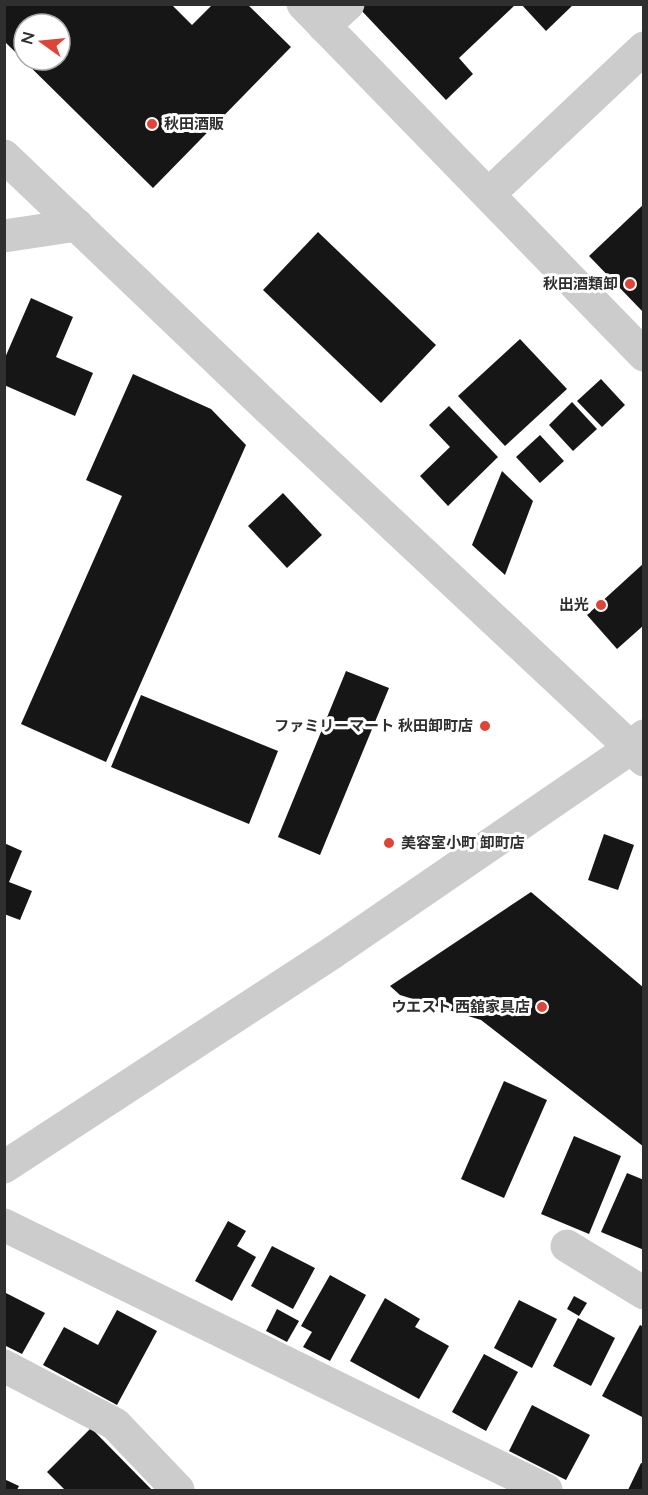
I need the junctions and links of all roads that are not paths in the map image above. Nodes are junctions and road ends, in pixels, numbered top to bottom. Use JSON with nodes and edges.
{"nodes":[{"id":1,"x":325,"y":12,"type":"edge"},
{"id":2,"x":644,"y":48,"type":"edge"},
{"id":3,"x":4,"y":156,"type":"edge"},
{"id":4,"x":489,"y":194,"type":"junction"},
{"id":5,"x":76,"y":225,"type":"junction"},
{"id":6,"x":4,"y":236,"type":"edge"},
{"id":7,"x":644,"y":354,"type":"edge"},
{"id":8,"x":639,"y":748,"type":"edge"},
{"id":9,"x":4,"y":1167,"type":"edge"},
{"id":10,"x":4,"y":1225,"type":"edge"},
{"id":11,"x":567,"y":1246,"type":"dead end"},
{"id":12,"x":644,"y":1293,"type":"edge"},
{"id":13,"x":4,"y":1366,"type":"edge"},
{"id":14,"x":178,"y":1491,"type":"edge"},
{"id":15,"x":546,"y":1491,"type":"edge"}],
"edges":[{"from":1,"to":4,"type":"street"},
{"from":2,"to":4,"type":"street"},
{"from":3,"to":5,"type":"street"},
{"from":4,"to":7,"type":"street"},
{"from":5,"to":6,"type":"street"},
{"from":5,"to":8,"type":"street"},
{"from":8,"to":9,"type":"street"},
{"from":10,"to":15,"type":"street"},
{"from":11,"to":12,"type":"street"},
{"from":13,"to":14,"type":"street"}]}
